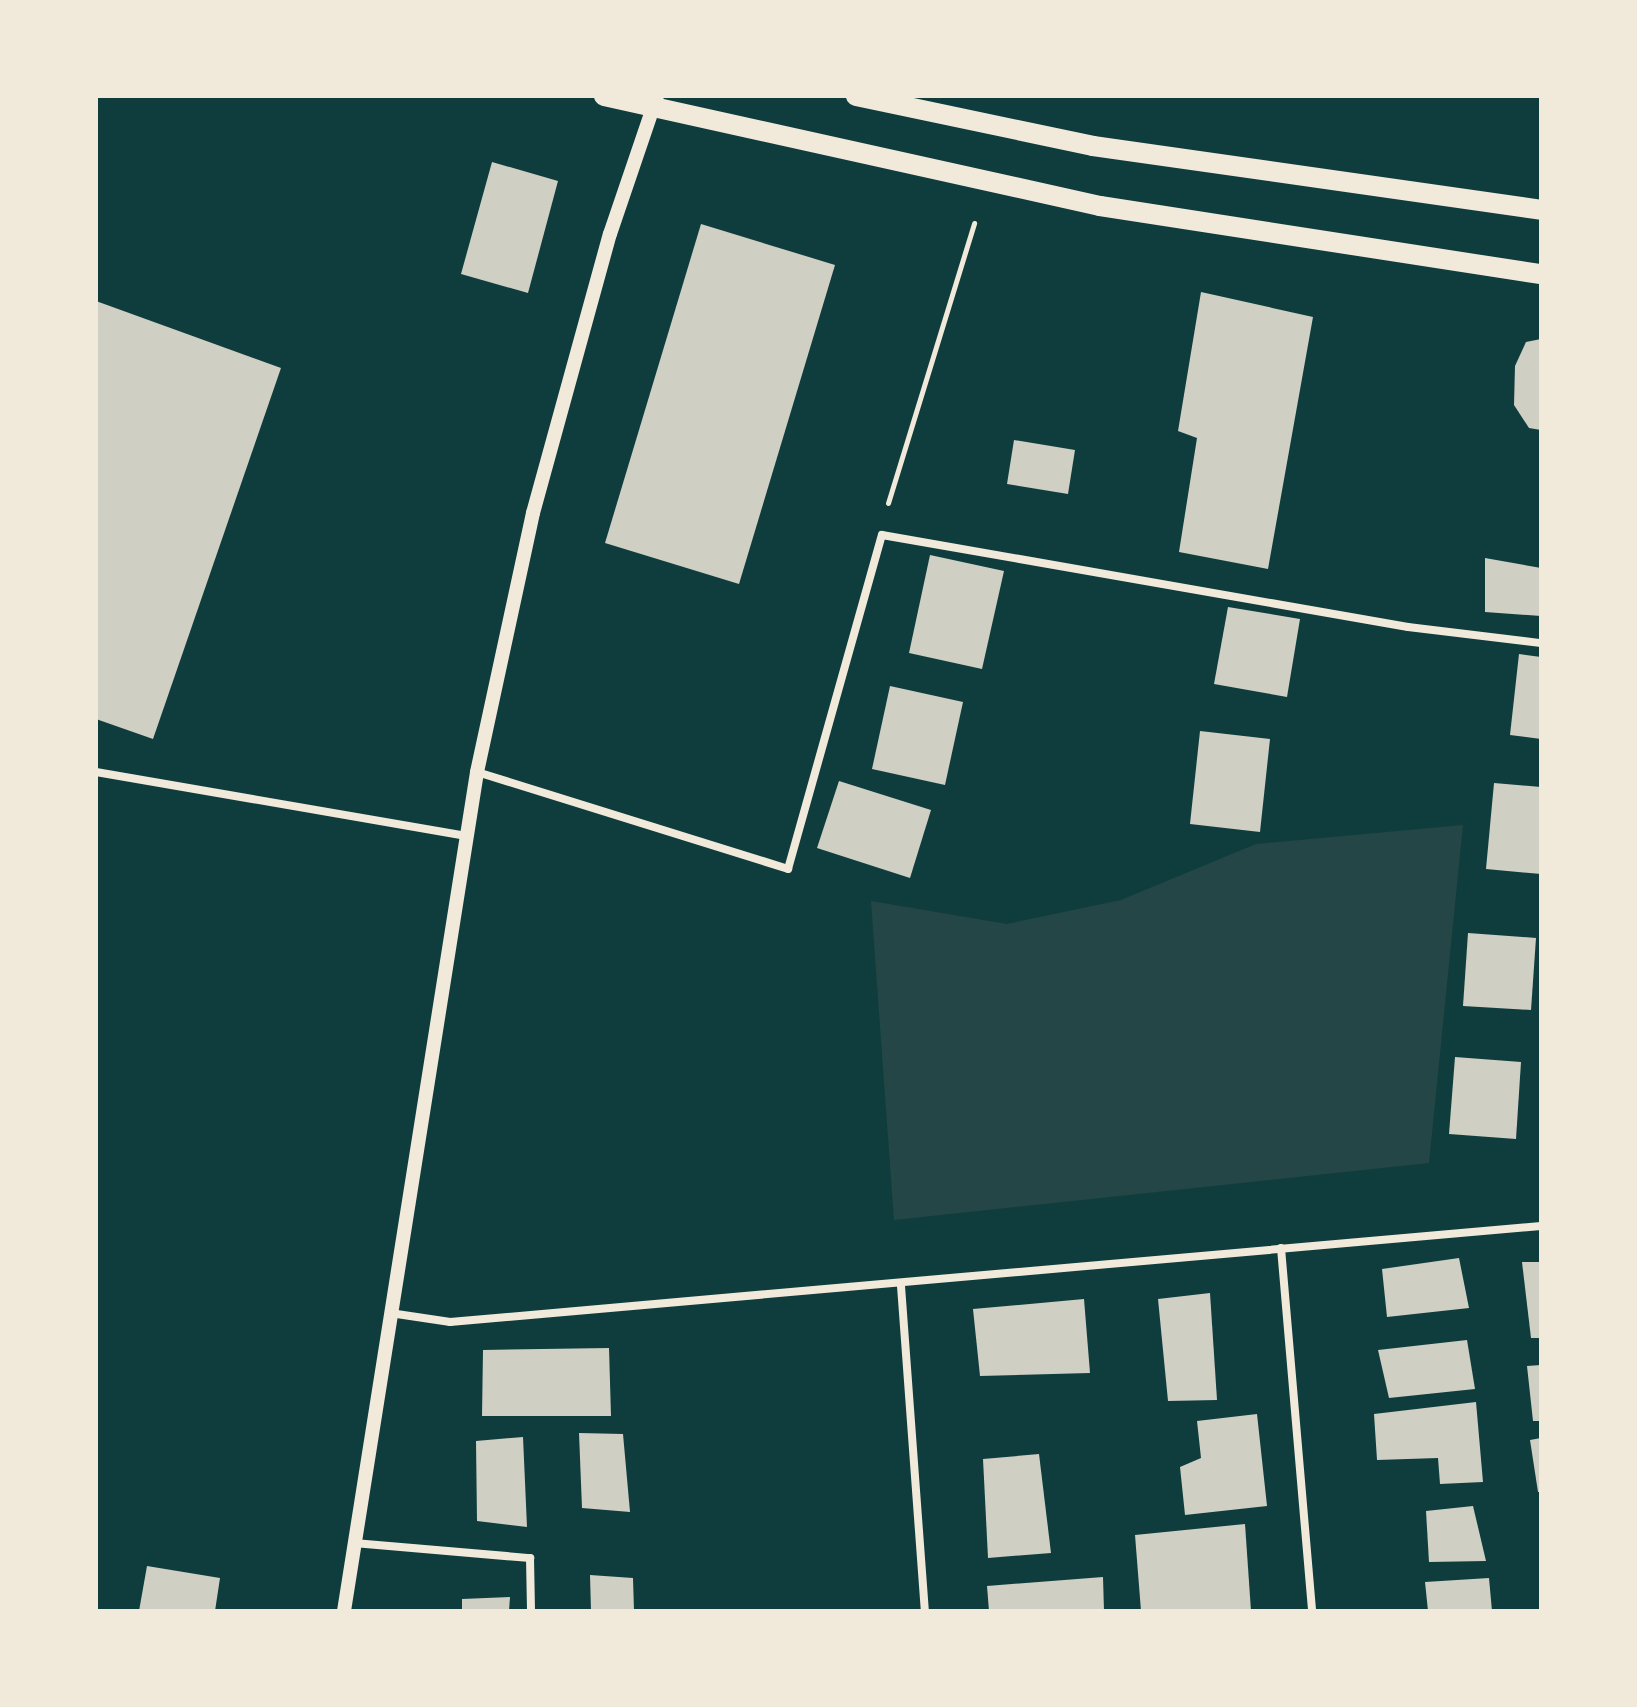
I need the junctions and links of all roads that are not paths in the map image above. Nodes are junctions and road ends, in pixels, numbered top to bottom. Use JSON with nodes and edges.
{"nodes":[{"id":1,"x":604,"y":96,"type":"edge"},
{"id":2,"x":856,"y":96,"type":"edge"},
{"id":3,"x":654,"y":103,"type":"edge"},
{"id":4,"x":1541,"y":210,"type":"edge"},
{"id":5,"x":1541,"y":274,"type":"edge"},
{"id":6,"x":1541,"y":643,"type":"edge"},
{"id":7,"x":96,"y":772,"type":"edge"},
{"id":8,"x":477,"y":772,"type":"junction"},
{"id":9,"x":467,"y":836,"type":"junction"},
{"id":10,"x":1541,"y":1226,"type":"edge"},
{"id":11,"x":1281,"y":1248,"type":"junction"},
{"id":12,"x":901,"y":1286,"type":"junction"},
{"id":13,"x":389,"y":1313,"type":"junction"},
{"id":14,"x":354,"y":1543,"type":"junction"},
{"id":15,"x":344,"y":1611,"type":"edge"},
{"id":16,"x":531,"y":1611,"type":"edge"},
{"id":17,"x":925,"y":1611,"type":"edge"},
{"id":18,"x":1312,"y":1611,"type":"edge"}],
"edges":[{"from":1,"to":3,"type":"main road"},
{"from":2,"to":4,"type":"main road"},
{"from":3,"to":5,"type":"main road"},
{"from":3,"to":8,"type":"street"},
{"from":6,"to":8,"type":"street"},
{"from":7,"to":9,"type":"street"},
{"from":8,"to":9,"type":"street"},
{"from":9,"to":13,"type":"street"},
{"from":10,"to":11,"type":"street"},
{"from":11,"to":12,"type":"street"},
{"from":11,"to":18,"type":"street"},
{"from":12,"to":13,"type":"street"},
{"from":12,"to":17,"type":"street"},
{"from":13,"to":14,"type":"street"},
{"from":14,"to":15,"type":"street"},
{"from":14,"to":16,"type":"street"}]}
